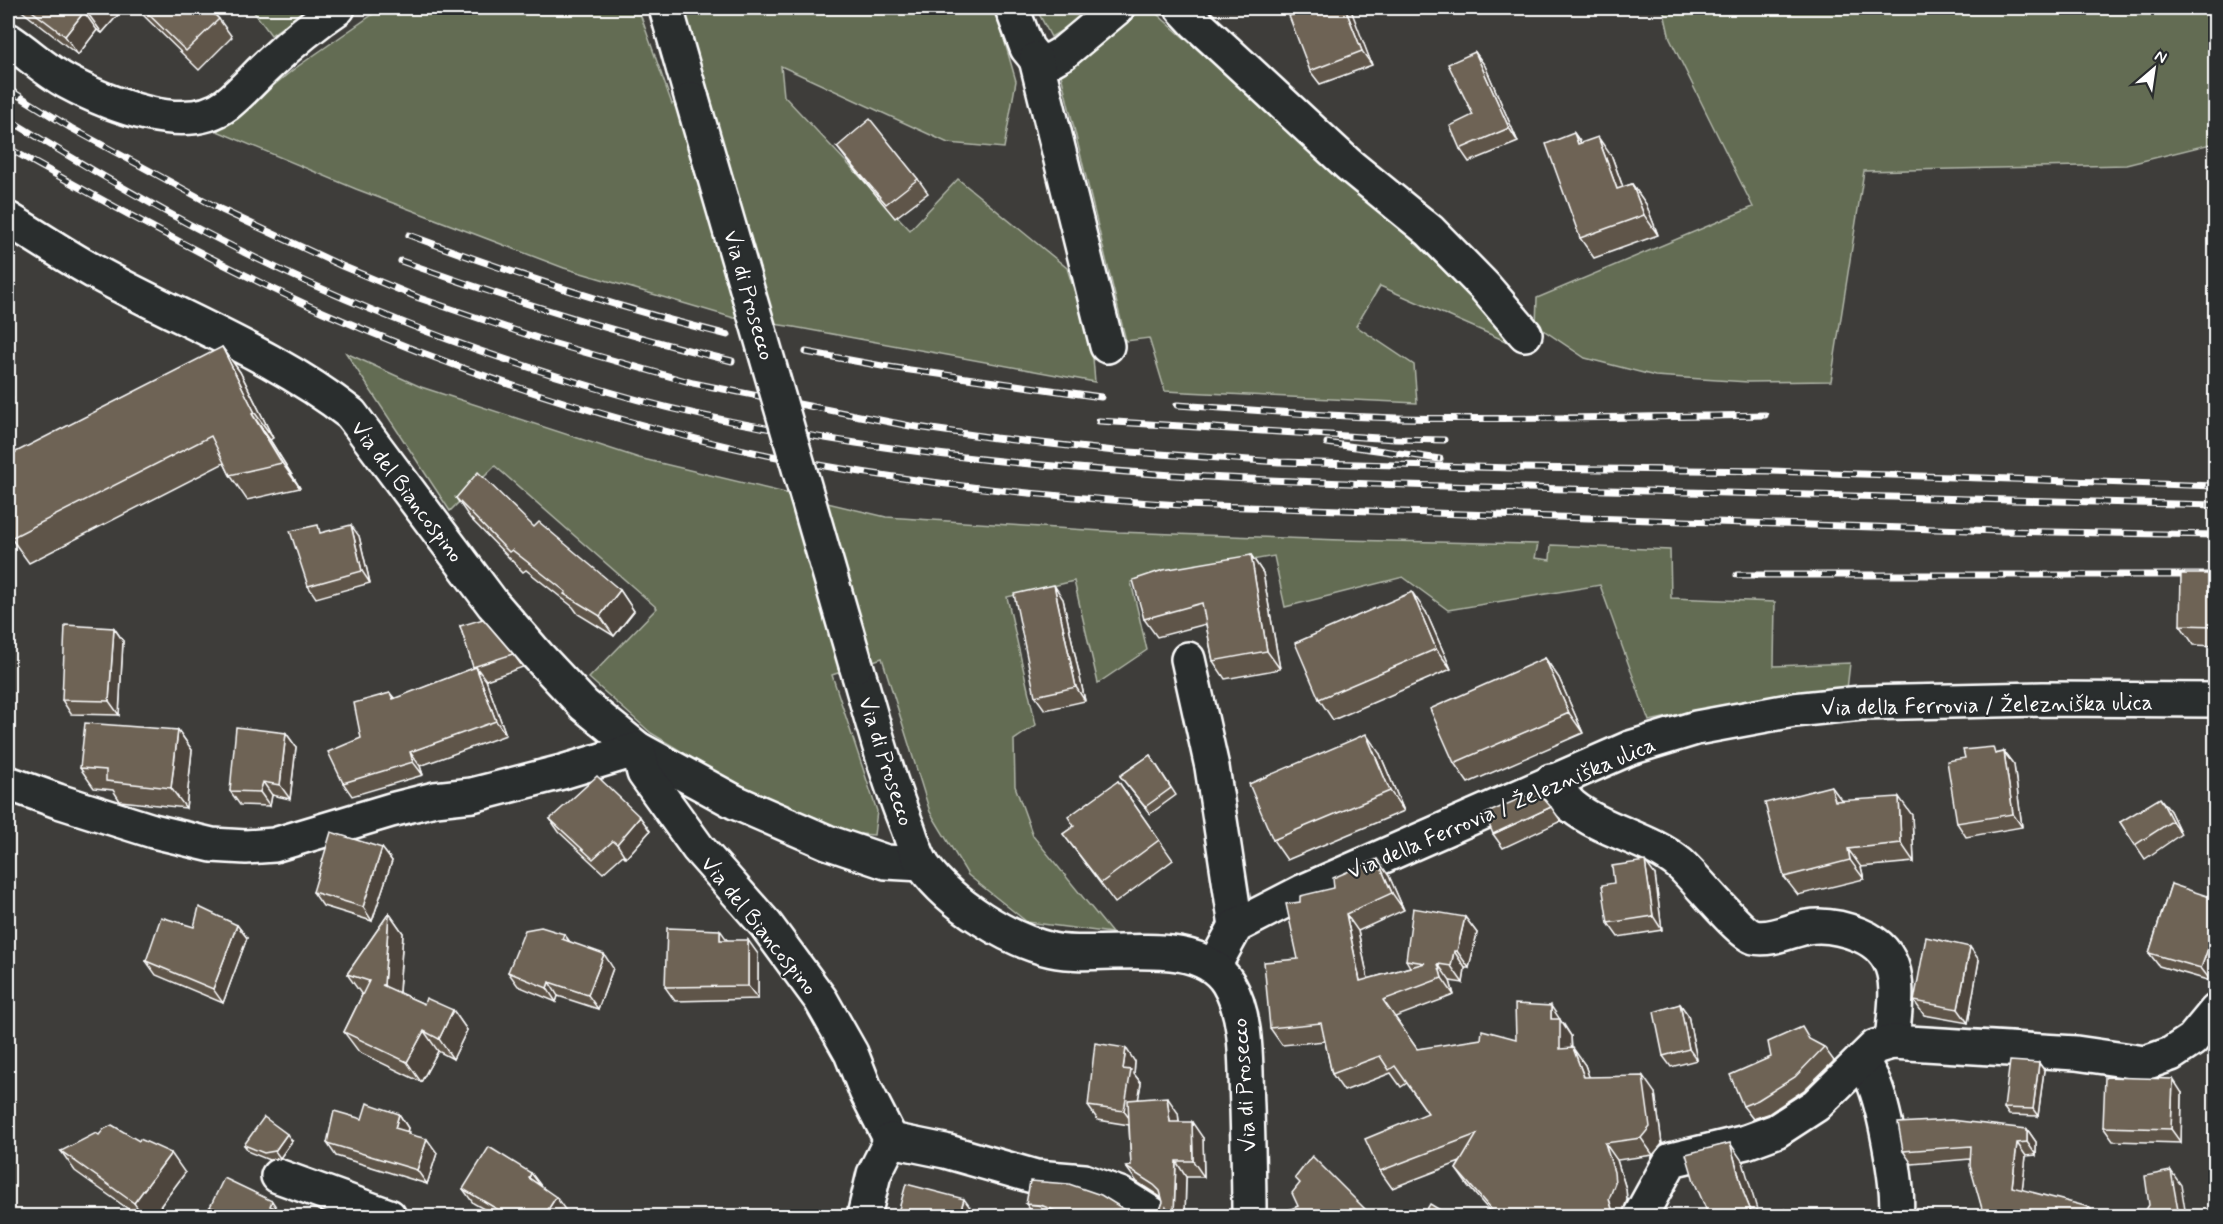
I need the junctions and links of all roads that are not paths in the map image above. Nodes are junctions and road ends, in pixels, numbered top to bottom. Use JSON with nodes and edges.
{"nodes":[{"id":1,"x":338,"y":8,"type":"edge"},
{"id":2,"x":666,"y":8,"type":"edge"},
{"id":3,"x":1012,"y":8,"type":"edge"},
{"id":4,"x":1117,"y":8,"type":"edge"},
{"id":5,"x":1182,"y":8,"type":"edge"},
{"id":6,"x":8,"y":39,"type":"edge"},
{"id":7,"x":1035,"y":59,"type":"junction"},
{"id":8,"x":8,"y":219,"type":"edge"},
{"id":9,"x":1525,"y":334,"type":"dead end"},
{"id":10,"x":1107,"y":346,"type":"dead end"},
{"id":11,"x":1188,"y":659,"type":"dead end"},
{"id":12,"x":2216,"y":700,"type":"edge"},
{"id":13,"x":638,"y":749,"type":"junction"},
{"id":14,"x":1551,"y":781,"type":"junction"},
{"id":15,"x":8,"y":783,"type":"edge"},
{"id":16,"x":922,"y":864,"type":"junction"},
{"id":17,"x":1236,"y":926,"type":"junction"},
{"id":18,"x":1214,"y":966,"type":"junction"},
{"id":19,"x":2216,"y":1011,"type":"edge"},
{"id":20,"x":1892,"y":1042,"type":"junction"},
{"id":21,"x":1862,"y":1061,"type":"junction"},
{"id":22,"x":891,"y":1140,"type":"junction"},
{"id":23,"x":278,"y":1176,"type":"dead end"},
{"id":24,"x":389,"y":1216,"type":"edge"},
{"id":25,"x":864,"y":1216,"type":"edge"},
{"id":26,"x":1155,"y":1216,"type":"edge"},
{"id":27,"x":1249,"y":1216,"type":"edge"},
{"id":28,"x":1640,"y":1216,"type":"edge"},
{"id":29,"x":1896,"y":1216,"type":"edge"}],
"edges":[{"from":1,"to":6,"type":"street"},
{"from":2,"to":16,"type":"street","name":"Via di Prosecco","bridge":true},
{"from":3,"to":7,"type":"street"},
{"from":4,"to":7,"type":"street"},
{"from":5,"to":9,"type":"street"},
{"from":7,"to":10,"type":"street"},
{"from":8,"to":13,"type":"street","name":"Via del Biancospino"},
{"from":11,"to":17,"type":"street"},
{"from":12,"to":14,"type":"street","name":"Via della Ferrovia / Železniška ulica"},
{"from":13,"to":15,"type":"street"},
{"from":13,"to":16,"type":"street","name":"Via del Biancospino"},
{"from":13,"to":22,"type":"street","name":"Via del Biancospino"},
{"from":14,"to":17,"type":"street","name":"Via della Ferrovia / Železniška ulica"},
{"from":14,"to":20,"type":"street"},
{"from":16,"to":18,"type":"street","name":"Via di Prosecco"},
{"from":17,"to":18,"type":"street"},
{"from":18,"to":27,"type":"street","name":"Via di Prosecco"},
{"from":19,"to":20,"type":"street"},
{"from":20,"to":21,"type":"street"},
{"from":21,"to":28,"type":"street"},
{"from":21,"to":29,"type":"street"},
{"from":22,"to":25,"type":"street"},
{"from":22,"to":26,"type":"street"},
{"from":23,"to":24,"type":"street"}]}
